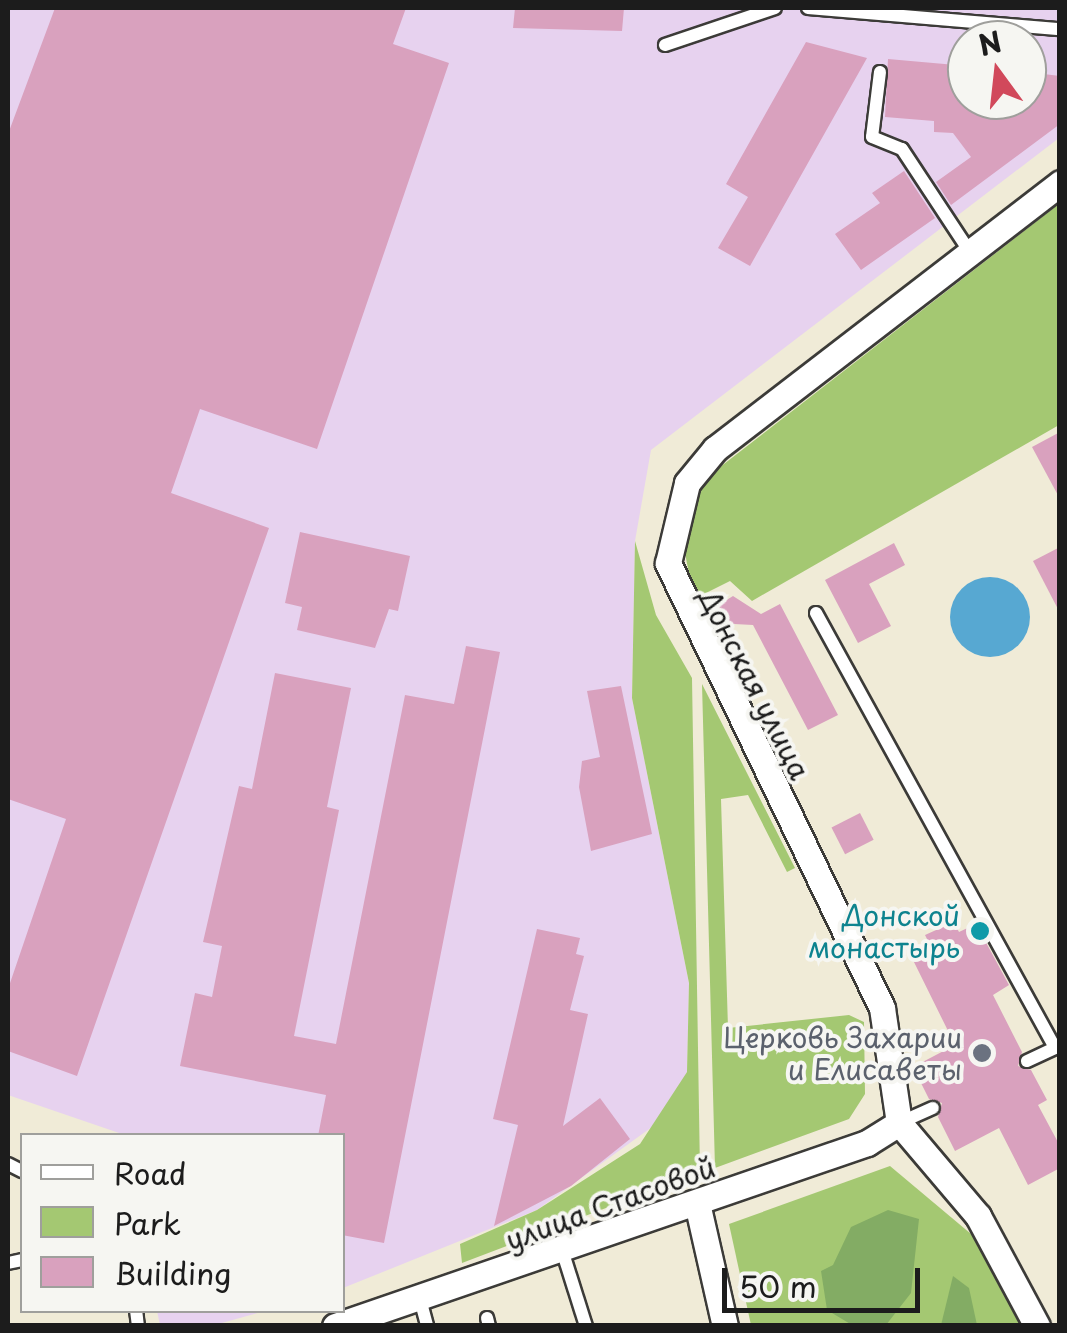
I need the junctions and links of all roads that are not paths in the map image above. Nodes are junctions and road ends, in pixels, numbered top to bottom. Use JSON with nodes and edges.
{"nodes":[{"id":1,"x":775,"y":8,"type":"edge"},
{"id":2,"x":808,"y":8,"type":"edge"},
{"id":3,"x":1060,"y":29,"type":"edge"},
{"id":4,"x":665,"y":45,"type":"dead end"},
{"id":5,"x":880,"y":72,"type":"dead end"},
{"id":6,"x":1060,"y":183,"type":"edge"},
{"id":7,"x":970,"y":252,"type":"junction"},
{"id":8,"x":816,"y":613,"type":"dead end"},
{"id":9,"x":1058,"y":1051,"type":"edge"},
{"id":10,"x":1027,"y":1061,"type":"dead end"},
{"id":11,"x":934,"y":1108,"type":"dead end"},
{"id":12,"x":900,"y":1123,"type":"junction"},
{"id":13,"x":697,"y":1203,"type":"junction"},
{"id":14,"x":562,"y":1250,"type":"junction"},
{"id":15,"x":420,"y":1299,"type":"junction"},
{"id":16,"x":335,"y":1326,"type":"edge"},
{"id":17,"x":428,"y":1326,"type":"edge"},
{"id":18,"x":586,"y":1326,"type":"edge"},
{"id":19,"x":725,"y":1326,"type":"edge"},
{"id":20,"x":1037,"y":1326,"type":"edge"}],
"edges":[{"from":1,"to":4,"type":"lane"},
{"from":2,"to":3,"type":"lane"},
{"from":5,"to":7,"type":"lane"},
{"from":6,"to":7,"type":"street","name":"Донская улица"},
{"from":7,"to":12,"type":"street","name":"Донская улица"},
{"from":8,"to":9,"type":"lane"},
{"from":9,"to":10,"type":"lane"},
{"from":11,"to":12,"type":"lane"},
{"from":12,"to":13,"type":"street","name":"улица Стасовой"},
{"from":12,"to":20,"type":"street"},
{"from":13,"to":14,"type":"street","name":"улица Стасовой"},
{"from":13,"to":19,"type":"street"},
{"from":14,"to":15,"type":"street","name":"улица Стасовой"},
{"from":14,"to":18,"type":"lane"},
{"from":15,"to":16,"type":"street","name":"улица Стасовой"},
{"from":15,"to":17,"type":"lane"}]}
